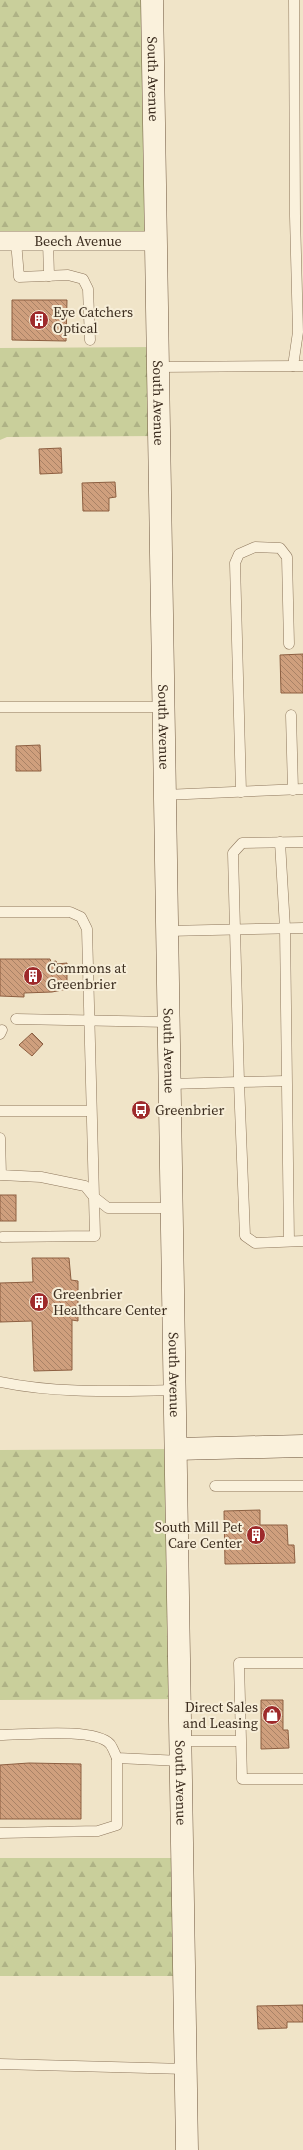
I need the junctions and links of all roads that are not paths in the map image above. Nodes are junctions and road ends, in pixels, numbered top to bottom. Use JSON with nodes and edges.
{"nodes":[{"id":1,"x":152,"y":0,"type":"edge"},
{"id":2,"x":294,"y":0,"type":"edge"},
{"id":3,"x":298,"y":28,"type":"edge"},
{"id":4,"x":8,"y":241,"type":"edge"},
{"id":5,"x":48,"y":241,"type":"junction"},
{"id":6,"x":156,"y":241,"type":"junction"},
{"id":7,"x":49,"y":276,"type":"junction"},
{"id":8,"x":90,"y":340,"type":"dead end"},
{"id":9,"x":292,"y":366,"type":"junction"},
{"id":10,"x":303,"y":366,"type":"edge"},
{"id":11,"x":158,"y":367,"type":"junction"},
{"id":12,"x":289,"y":644,"type":"dead end"},
{"id":13,"x":0,"y":707,"type":"edge"},
{"id":14,"x":163,"y":707,"type":"junction"},
{"id":15,"x":291,"y":715,"type":"dead end"},
{"id":16,"x":298,"y":790,"type":"edge"},
{"id":17,"x":241,"y":792,"type":"junction"},
{"id":18,"x":164,"y":795,"type":"junction"},
{"id":19,"x":280,"y":842,"type":"junction"},
{"id":20,"x":303,"y":842,"type":"edge"},
{"id":21,"x":0,"y":912,"type":"edge"},
{"id":22,"x":285,"y":928,"type":"junction"},
{"id":23,"x":303,"y":928,"type":"edge"},
{"id":24,"x":236,"y":929,"type":"junction"},
{"id":25,"x":167,"y":931,"type":"junction"},
{"id":26,"x":16,"y":1019,"type":"dead end"},
{"id":27,"x":88,"y":1020,"type":"junction"},
{"id":28,"x":168,"y":1022,"type":"junction"},
{"id":29,"x":286,"y":1081,"type":"junction"},
{"id":30,"x":240,"y":1082,"type":"junction"},
{"id":31,"x":170,"y":1084,"type":"junction"},
{"id":32,"x":0,"y":1111,"type":"edge"},
{"id":33,"x":91,"y":1111,"type":"junction"},
{"id":34,"x":0,"y":1138,"type":"edge"},
{"id":35,"x":1,"y":1175,"type":"edge"},
{"id":36,"x":94,"y":1197,"type":"junction"},
{"id":37,"x":172,"y":1208,"type":"junction"},
{"id":38,"x":2,"y":1237,"type":"dead end"},
{"id":39,"x":289,"y":1241,"type":"junction"},
{"id":40,"x":303,"y":1241,"type":"edge"},
{"id":41,"x":0,"y":1382,"type":"edge"},
{"id":42,"x":175,"y":1390,"type":"junction"},
{"id":43,"x":303,"y":1446,"type":"edge"},
{"id":44,"x":176,"y":1450,"type":"junction"},
{"id":45,"x":215,"y":1486,"type":"dead end"},
{"id":46,"x":303,"y":1486,"type":"edge"},
{"id":47,"x":303,"y":1662,"type":"edge"},
{"id":48,"x":0,"y":1735,"type":"edge"},
{"id":49,"x":240,"y":1741,"type":"junction"},
{"id":50,"x":181,"y":1751,"type":"junction"},
{"id":51,"x":117,"y":1758,"type":"junction"},
{"id":52,"x":303,"y":1779,"type":"edge"},
{"id":53,"x":0,"y":1832,"type":"edge"},
{"id":54,"x":0,"y":2064,"type":"edge"},
{"id":55,"x":186,"y":2069,"type":"junction"},
{"id":56,"x":187,"y":2150,"type":"edge"}],
"edges":[{"from":1,"to":6,"type":"main road","name":"South Avenue"},
{"from":2,"to":3,"type":"lane"},
{"from":3,"to":9,"type":"lane"},
{"from":4,"to":5,"type":"street","name":"Beech Avenue"},
{"from":4,"to":7,"type":"lane"},
{"from":5,"to":6,"type":"street","name":"Beech Avenue"},
{"from":5,"to":7,"type":"lane"},
{"from":6,"to":11,"type":"main road","name":"South Avenue"},
{"from":7,"to":8,"type":"lane"},
{"from":9,"to":10,"type":"lane"},
{"from":9,"to":11,"type":"lane"},
{"from":11,"to":14,"type":"main road","name":"South Avenue"},
{"from":12,"to":17,"type":"lane"},
{"from":13,"to":14,"type":"lane"},
{"from":14,"to":18,"type":"main road","name":"South Avenue"},
{"from":15,"to":16,"type":"lane"},
{"from":16,"to":17,"type":"lane"},
{"from":17,"to":18,"type":"lane"},
{"from":18,"to":25,"type":"main road","name":"South Avenue"},
{"from":19,"to":20,"type":"lane"},
{"from":19,"to":22,"type":"lane"},
{"from":19,"to":24,"type":"lane"},
{"from":21,"to":27,"type":"lane"},
{"from":22,"to":23,"type":"lane"},
{"from":22,"to":24,"type":"lane"},
{"from":22,"to":29,"type":"lane"},
{"from":24,"to":25,"type":"lane"},
{"from":24,"to":30,"type":"lane"},
{"from":25,"to":28,"type":"main road","name":"South Avenue"},
{"from":26,"to":27,"type":"lane"},
{"from":27,"to":28,"type":"lane"},
{"from":27,"to":33,"type":"lane"},
{"from":28,"to":31,"type":"main road","name":"South Avenue"},
{"from":29,"to":30,"type":"lane"},
{"from":29,"to":39,"type":"lane"},
{"from":30,"to":31,"type":"lane"},
{"from":30,"to":39,"type":"lane"},
{"from":31,"to":37,"type":"main road","name":"South Avenue"},
{"from":32,"to":33,"type":"lane"},
{"from":33,"to":36,"type":"lane"},
{"from":34,"to":35,"type":"lane"},
{"from":35,"to":36,"type":"lane"},
{"from":36,"to":37,"type":"lane"},
{"from":36,"to":38,"type":"lane"},
{"from":37,"to":42,"type":"main road","name":"South Avenue"},
{"from":39,"to":40,"type":"lane"},
{"from":41,"to":42,"type":"lane"},
{"from":42,"to":44,"type":"main road","name":"South Avenue"},
{"from":43,"to":44,"type":"main road"},
{"from":44,"to":50,"type":"main road","name":"South Avenue"},
{"from":45,"to":46,"type":"lane"},
{"from":47,"to":49,"type":"lane"},
{"from":48,"to":51,"type":"lane"},
{"from":49,"to":50,"type":"lane"},
{"from":49,"to":52,"type":"lane"},
{"from":50,"to":51,"type":"lane"},
{"from":50,"to":55,"type":"main road","name":"South Avenue"},
{"from":51,"to":53,"type":"lane"},
{"from":54,"to":55,"type":"lane"},
{"from":55,"to":56,"type":"main road","name":"South Avenue"}]}
